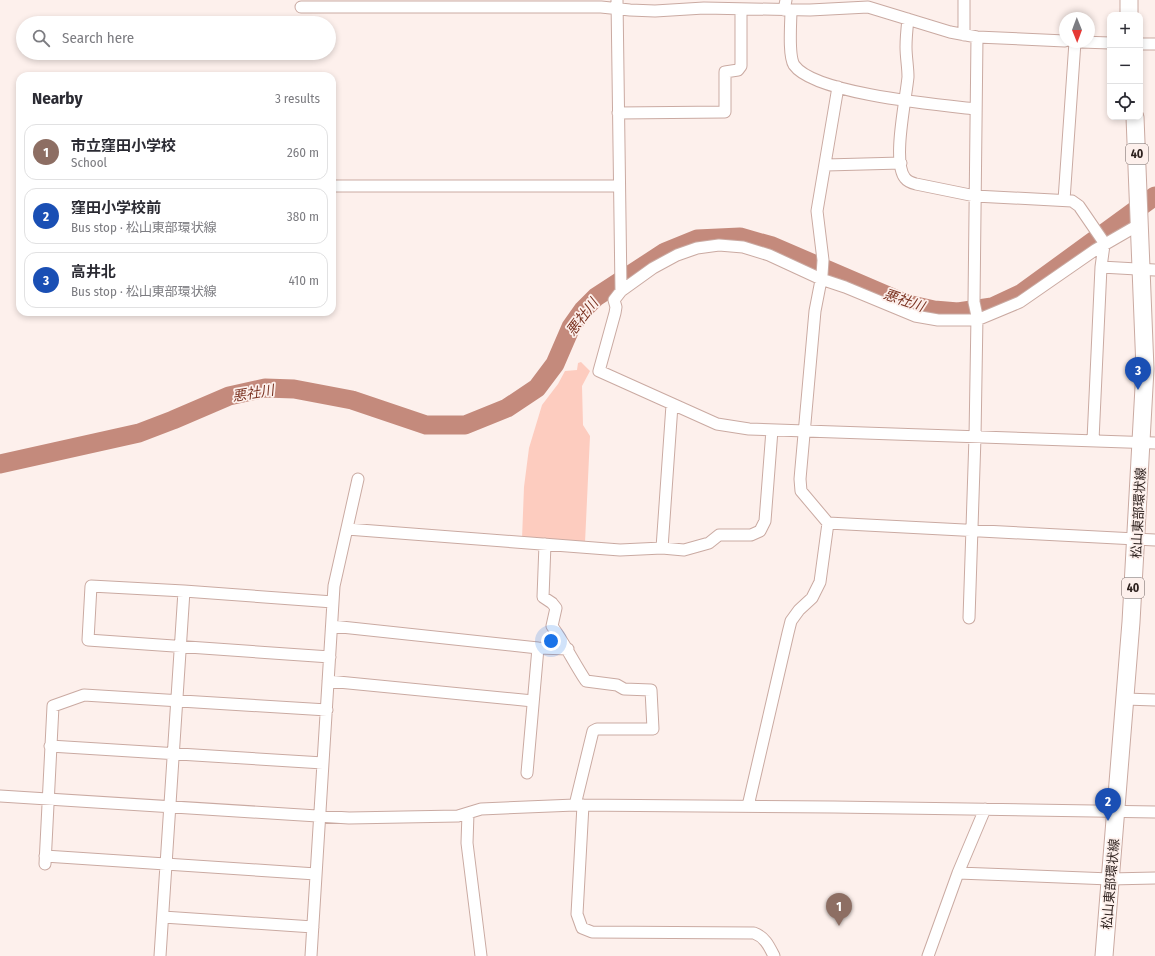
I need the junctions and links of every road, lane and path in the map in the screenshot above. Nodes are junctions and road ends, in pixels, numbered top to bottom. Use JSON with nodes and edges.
{"nodes":[{"id":1,"x":964,"y":0,"type":"edge"},
{"id":2,"x":1129,"y":0,"type":"edge"},
{"id":3,"x":868,"y":3,"type":"edge"},
{"id":4,"x":617,"y":4,"type":"edge"},
{"id":5,"x":301,"y":7,"type":"dead end"},
{"id":6,"x":787,"y":7,"type":"edge"},
{"id":7,"x":741,"y":9,"type":"junction"},
{"id":8,"x":1129,"y":12,"type":"edge"},
{"id":9,"x":908,"y":19,"type":"junction"},
{"id":10,"x":964,"y":35,"type":"junction"},
{"id":11,"x":977,"y":37,"type":"junction"},
{"id":12,"x":1059,"y":41,"type":"edge"},
{"id":13,"x":1095,"y":42,"type":"edge"},
{"id":14,"x":1107,"y":43,"type":"edge"},
{"id":15,"x":1143,"y":44,"type":"edge"},
{"id":16,"x":1155,"y":44,"type":"edge"},
{"id":17,"x":1075,"y":48,"type":"edge"},
{"id":18,"x":838,"y":87,"type":"junction"},
{"id":19,"x":904,"y":101,"type":"junction"},
{"id":20,"x":976,"y":109,"type":"junction"},
{"id":21,"x":618,"y":114,"type":"junction"},
{"id":22,"x":1135,"y":120,"type":"edge"},
{"id":23,"x":901,"y":163,"type":"junction"},
{"id":24,"x":826,"y":165,"type":"junction"},
{"id":25,"x":336,"y":186,"type":"edge"},
{"id":26,"x":618,"y":186,"type":"junction"},
{"id":27,"x":975,"y":196,"type":"junction"},
{"id":28,"x":1064,"y":200,"type":"junction"},
{"id":29,"x":1140,"y":222,"type":"junction"},
{"id":30,"x":1104,"y":243,"type":"junction"},
{"id":31,"x":1101,"y":267,"type":"junction"},
{"id":32,"x":1149,"y":270,"type":"edge"},
{"id":33,"x":822,"y":277,"type":"junction"},
{"id":34,"x":621,"y":289,"type":"junction"},
{"id":35,"x":977,"y":318,"type":"junction"},
{"id":36,"x":672,"y":405,"type":"junction"},
{"id":37,"x":772,"y":430,"type":"junction"},
{"id":38,"x":804,"y":431,"type":"junction"},
{"id":39,"x":975,"y":437,"type":"junction"},
{"id":40,"x":1093,"y":440,"type":"junction"},
{"id":41,"x":1149,"y":442,"type":"edge"},
{"id":42,"x":358,"y":479,"type":"dead end"},
{"id":43,"x":828,"y":523,"type":"junction"},
{"id":44,"x":347,"y":529,"type":"junction"},
{"id":45,"x":972,"y":529,"type":"junction"},
{"id":46,"x":1136,"y":539,"type":"junction"},
{"id":47,"x":1155,"y":540,"type":"edge"},
{"id":48,"x":544,"y":544,"type":"junction"},
{"id":49,"x":662,"y":548,"type":"junction"},
{"id":50,"x":184,"y":592,"type":"junction"},
{"id":51,"x":333,"y":602,"type":"junction"},
{"id":52,"x":969,"y":618,"type":"dead end"},
{"id":53,"x":332,"y":626,"type":"junction"},
{"id":54,"x":181,"y":647,"type":"junction"},
{"id":55,"x":538,"y":648,"type":"junction"},
{"id":56,"x":568,"y":649,"type":"junction"},
{"id":57,"x":330,"y":657,"type":"junction"},
{"id":58,"x":328,"y":681,"type":"junction"},
{"id":59,"x":1125,"y":699,"type":"junction"},
{"id":60,"x":176,"y":700,"type":"junction"},
{"id":61,"x":1155,"y":700,"type":"edge"},
{"id":62,"x":533,"y":701,"type":"junction"},
{"id":63,"x":327,"y":710,"type":"junction"},
{"id":64,"x":50,"y":746,"type":"junction"},
{"id":65,"x":173,"y":753,"type":"junction"},
{"id":66,"x":323,"y":763,"type":"junction"},
{"id":67,"x":527,"y":772,"type":"dead end"},
{"id":68,"x":0,"y":796,"type":"edge"},
{"id":69,"x":47,"y":799,"type":"junction"},
{"id":70,"x":579,"y":805,"type":"junction"},
{"id":71,"x":748,"y":806,"type":"junction"},
{"id":72,"x":169,"y":807,"type":"junction"},
{"id":73,"x":985,"y":809,"type":"junction"},
{"id":74,"x":1116,"y":810,"type":"junction"},
{"id":75,"x":1155,"y":812,"type":"edge"},
{"id":76,"x":468,"y":813,"type":"junction"},
{"id":77,"x":320,"y":816,"type":"junction"},
{"id":78,"x":166,"y":864,"type":"junction"},
{"id":79,"x":316,"y":874,"type":"junction"},
{"id":80,"x":958,"y":874,"type":"junction"},
{"id":81,"x":1155,"y":878,"type":"edge"},
{"id":82,"x":1110,"y":879,"type":"junction"},
{"id":83,"x":163,"y":917,"type":"junction"},
{"id":84,"x":313,"y":927,"type":"junction"},
{"id":85,"x":160,"y":956,"type":"edge"},
{"id":86,"x":311,"y":956,"type":"edge"},
{"id":87,"x":481,"y":956,"type":"edge"},
{"id":88,"x":774,"y":956,"type":"edge"},
{"id":89,"x":928,"y":956,"type":"edge"},
{"id":90,"x":1104,"y":956,"type":"edge"}],
"edges":[{"from":1,"to":10,"type":"street"},
{"from":2,"to":8,"type":"main road"},
{"from":3,"to":6,"type":"street"},
{"from":3,"to":9,"type":"street"},
{"from":4,"to":5,"type":"street"},
{"from":4,"to":7,"type":"street"},
{"from":4,"to":21,"type":"street"},
{"from":6,"to":7,"type":"street"},
{"from":6,"to":18,"type":"street"},
{"from":7,"to":21,"type":"street"},
{"from":9,"to":10,"type":"street"},
{"from":9,"to":19,"type":"street"},
{"from":10,"to":11,"type":"street"},
{"from":11,"to":12,"type":"street"},
{"from":11,"to":20,"type":"street"},
{"from":13,"to":14,"type":"street"},
{"from":15,"to":16,"type":"street"},
{"from":17,"to":28,"type":"street"},
{"from":18,"to":19,"type":"street"},
{"from":18,"to":24,"type":"street"},
{"from":19,"to":20,"type":"street"},
{"from":19,"to":23,"type":"street"},
{"from":20,"to":27,"type":"street"},
{"from":21,"to":26,"type":"street"},
{"from":22,"to":29,"type":"main road","name":"松山東部環状線","number":"40"},
{"from":23,"to":24,"type":"street"},
{"from":23,"to":27,"type":"street"},
{"from":24,"to":33,"type":"street"},
{"from":25,"to":26,"type":"street"},
{"from":26,"to":34,"type":"street"},
{"from":27,"to":28,"type":"street"},
{"from":27,"to":35,"type":"street"},
{"from":28,"to":30,"type":"street"},
{"from":29,"to":30,"type":"street"},
{"from":29,"to":32,"type":"main road","name":"松山東部環状線","number":"40"},
{"from":30,"to":31,"type":"street"},
{"from":30,"to":35,"type":"street"},
{"from":31,"to":32,"type":"street"},
{"from":31,"to":40,"type":"street"},
{"from":32,"to":41,"type":"main road","name":"松山東部環状線","number":"40"},
{"from":33,"to":34,"type":"street"},
{"from":33,"to":35,"type":"street"},
{"from":33,"to":38,"type":"street"},
{"from":34,"to":36,"type":"street"},
{"from":35,"to":39,"type":"street"},
{"from":36,"to":37,"type":"street"},
{"from":36,"to":49,"type":"street"},
{"from":37,"to":38,"type":"street"},
{"from":37,"to":49,"type":"street"},
{"from":38,"to":39,"type":"street"},
{"from":38,"to":43,"type":"street"},
{"from":39,"to":40,"type":"street"},
{"from":39,"to":45,"type":"street"},
{"from":40,"to":41,"type":"street"},
{"from":41,"to":46,"type":"main road","name":"松山東部環状線","number":"40"},
{"from":42,"to":44,"type":"street"},
{"from":43,"to":45,"type":"street"},
{"from":43,"to":71,"type":"street"},
{"from":44,"to":48,"type":"street"},
{"from":44,"to":51,"type":"street"},
{"from":45,"to":46,"type":"street"},
{"from":45,"to":52,"type":"street"},
{"from":46,"to":47,"type":"street"},
{"from":46,"to":59,"type":"main road","name":"松山東部環状線","number":"40"},
{"from":48,"to":49,"type":"street"},
{"from":48,"to":56,"type":"street"},
{"from":50,"to":51,"type":"street"},
{"from":50,"to":54,"type":"street"},
{"from":50,"to":54,"type":"street"},
{"from":51,"to":53,"type":"street"},
{"from":53,"to":55,"type":"street"},
{"from":53,"to":57,"type":"street"},
{"from":54,"to":57,"type":"street"},
{"from":54,"to":60,"type":"street"},
{"from":55,"to":56,"type":"street"},
{"from":55,"to":62,"type":"street"},
{"from":56,"to":70,"type":"street"},
{"from":57,"to":58,"type":"street"},
{"from":58,"to":62,"type":"street"},
{"from":58,"to":63,"type":"street"},
{"from":59,"to":61,"type":"street"},
{"from":59,"to":74,"type":"main road","name":"松山東部環状線","number":"40"},
{"from":60,"to":63,"type":"street"},
{"from":60,"to":64,"type":"street"},
{"from":60,"to":65,"type":"street"},
{"from":62,"to":67,"type":"street"},
{"from":63,"to":66,"type":"street"},
{"from":64,"to":65,"type":"street"},
{"from":64,"to":69,"type":"street"},
{"from":65,"to":66,"type":"street"},
{"from":65,"to":72,"type":"street"},
{"from":66,"to":77,"type":"street"},
{"from":68,"to":69,"type":"street"},
{"from":69,"to":72,"type":"street"},
{"from":69,"to":78,"type":"street"},
{"from":70,"to":71,"type":"street"},
{"from":70,"to":76,"type":"street"},
{"from":70,"to":88,"type":"street"},
{"from":71,"to":73,"type":"street"},
{"from":72,"to":77,"type":"street"},
{"from":72,"to":78,"type":"street"},
{"from":73,"to":74,"type":"street"},
{"from":73,"to":80,"type":"street"},
{"from":74,"to":75,"type":"street"},
{"from":74,"to":82,"type":"main road","name":"松山東部環状線","number":"40"},
{"from":76,"to":77,"type":"street"},
{"from":76,"to":87,"type":"street"},
{"from":77,"to":79,"type":"street"},
{"from":78,"to":79,"type":"street"},
{"from":78,"to":83,"type":"street"},
{"from":79,"to":84,"type":"street"},
{"from":80,"to":82,"type":"street"},
{"from":80,"to":89,"type":"street"},
{"from":81,"to":82,"type":"street"},
{"from":82,"to":90,"type":"main road","name":"松山東部環状線","number":"40"},
{"from":83,"to":84,"type":"street"},
{"from":83,"to":85,"type":"street"},
{"from":84,"to":86,"type":"street"}]}
